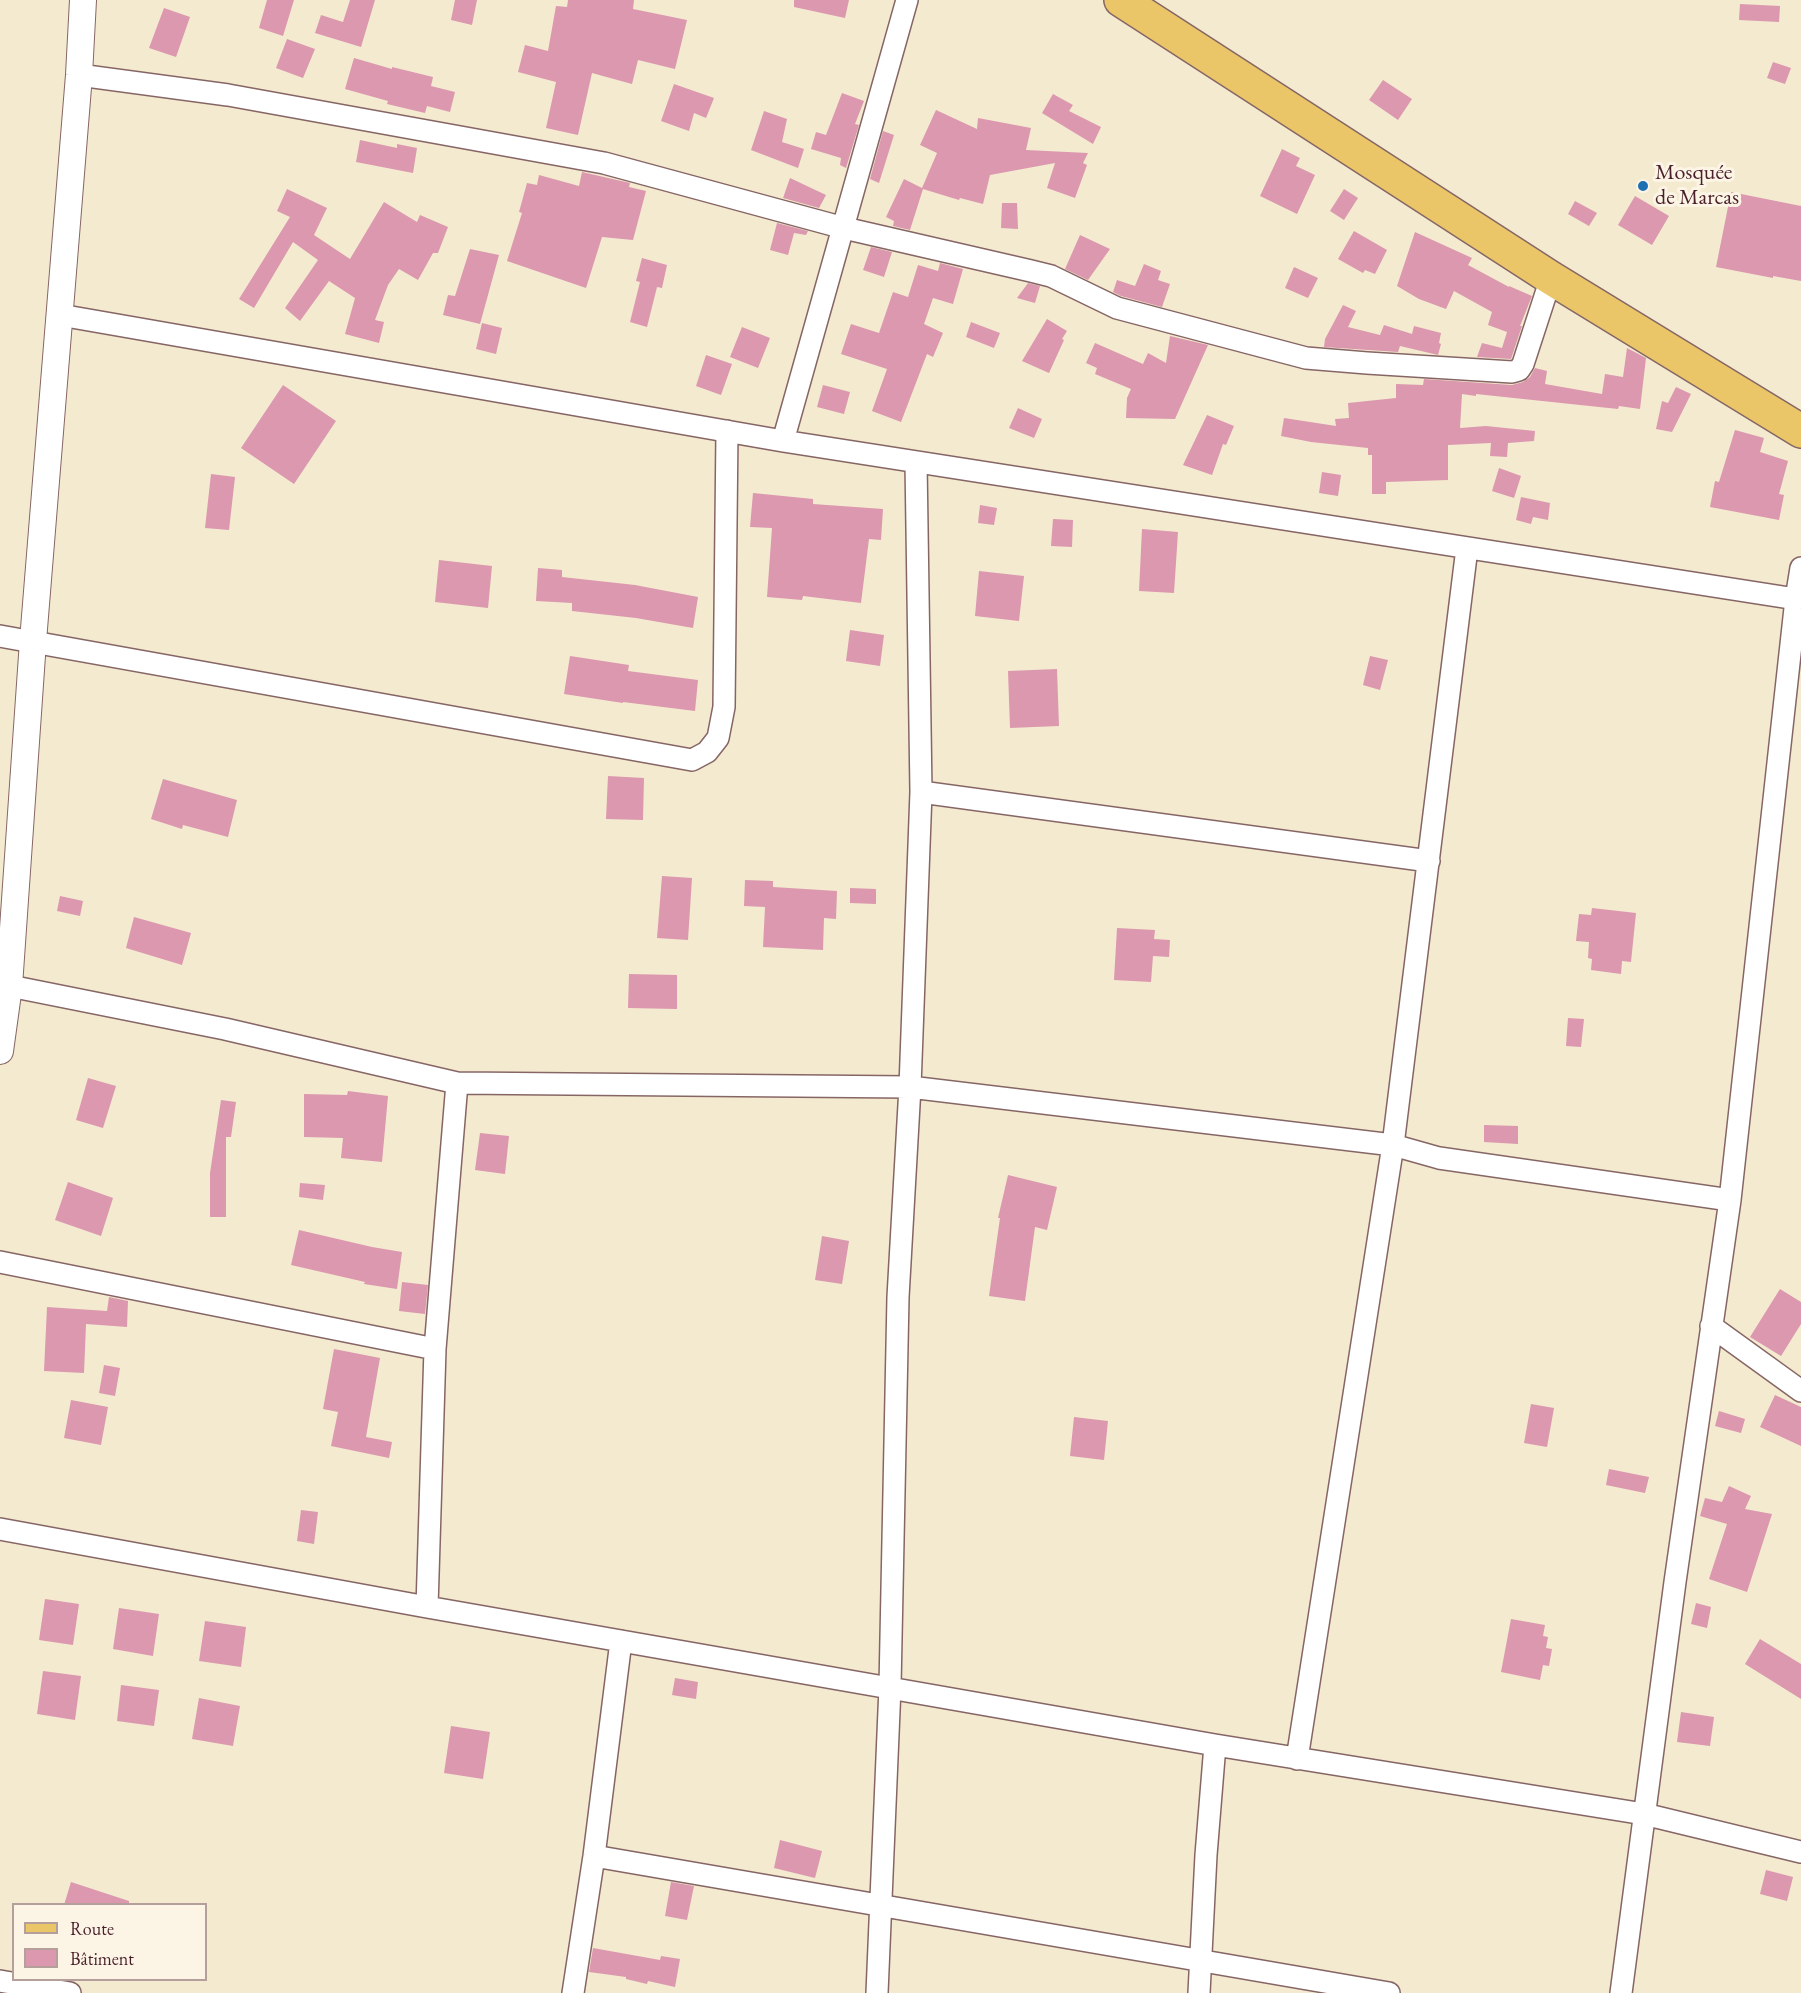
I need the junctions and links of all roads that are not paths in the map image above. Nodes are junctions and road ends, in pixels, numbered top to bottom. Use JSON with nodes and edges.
{"nodes":[{"id":1,"x":83,"y":0,"type":"edge"},
{"id":2,"x":907,"y":0,"type":"edge"},
{"id":3,"x":1121,"y":0,"type":"edge"},
{"id":4,"x":79,"y":75,"type":"junction"},
{"id":5,"x":844,"y":228,"type":"junction"},
{"id":6,"x":1551,"y":278,"type":"junction"},
{"id":7,"x":60,"y":315,"type":"junction"},
{"id":8,"x":727,"y":431,"type":"junction"},
{"id":9,"x":1801,"y":431,"type":"edge"},
{"id":10,"x":783,"y":441,"type":"junction"},
{"id":11,"x":916,"y":462,"type":"junction"},
{"id":12,"x":1467,"y":548,"type":"junction"},
{"id":13,"x":1801,"y":568,"type":"edge"},
{"id":14,"x":1796,"y":599,"type":"junction"},
{"id":15,"x":0,"y":636,"type":"edge"},
{"id":16,"x":33,"y":641,"type":"junction"},
{"id":17,"x":921,"y":792,"type":"junction"},
{"id":18,"x":1429,"y":861,"type":"junction"},
{"id":19,"x":5,"y":985,"type":"edge"},
{"id":20,"x":0,"y":1051,"type":"edge"},
{"id":21,"x":457,"y":1083,"type":"junction"},
{"id":22,"x":910,"y":1087,"type":"junction"},
{"id":23,"x":1393,"y":1145,"type":"junction"},
{"id":24,"x":1730,"y":1200,"type":"junction"},
{"id":25,"x":0,"y":1262,"type":"edge"},
{"id":26,"x":1711,"y":1326,"type":"junction"},
{"id":27,"x":435,"y":1349,"type":"junction"},
{"id":28,"x":1801,"y":1391,"type":"edge"},
{"id":29,"x":0,"y":1529,"type":"edge"},
{"id":30,"x":427,"y":1607,"type":"junction"},
{"id":31,"x":621,"y":1641,"type":"junction"},
{"id":32,"x":890,"y":1687,"type":"junction"},
{"id":33,"x":1215,"y":1745,"type":"junction"},
{"id":34,"x":1297,"y":1759,"type":"junction"},
{"id":35,"x":1644,"y":1814,"type":"junction"},
{"id":36,"x":1801,"y":1852,"type":"edge"},
{"id":37,"x":594,"y":1856,"type":"junction"},
{"id":38,"x":881,"y":1907,"type":"junction"},
{"id":39,"x":1201,"y":1961,"type":"junction"},
{"id":40,"x":0,"y":1981,"type":"edge"},
{"id":41,"x":70,"y":1993,"type":"edge"},
{"id":42,"x":573,"y":1993,"type":"edge"},
{"id":43,"x":878,"y":1993,"type":"edge"},
{"id":44,"x":1199,"y":1993,"type":"edge"},
{"id":45,"x":1389,"y":1993,"type":"edge"},
{"id":46,"x":1621,"y":1993,"type":"edge"}],
"edges":[{"from":1,"to":4,"type":"street"},
{"from":2,"to":5,"type":"street"},
{"from":3,"to":6,"type":"main road"},
{"from":4,"to":5,"type":"street"},
{"from":4,"to":7,"type":"street"},
{"from":5,"to":6,"type":"street"},
{"from":5,"to":10,"type":"street"},
{"from":6,"to":9,"type":"main road"},
{"from":7,"to":8,"type":"street"},
{"from":7,"to":16,"type":"street"},
{"from":8,"to":10,"type":"street"},
{"from":8,"to":16,"type":"street"},
{"from":10,"to":11,"type":"street"},
{"from":11,"to":12,"type":"street"},
{"from":11,"to":17,"type":"street"},
{"from":12,"to":14,"type":"street"},
{"from":12,"to":18,"type":"street"},
{"from":13,"to":14,"type":"street"},
{"from":14,"to":24,"type":"street"},
{"from":15,"to":16,"type":"street"},
{"from":16,"to":19,"type":"street"},
{"from":17,"to":18,"type":"street"},
{"from":17,"to":22,"type":"street"},
{"from":18,"to":23,"type":"street"},
{"from":19,"to":20,"type":"street"},
{"from":19,"to":21,"type":"street"},
{"from":21,"to":22,"type":"street"},
{"from":21,"to":27,"type":"street"},
{"from":22,"to":23,"type":"street"},
{"from":22,"to":32,"type":"street"},
{"from":23,"to":24,"type":"street"},
{"from":23,"to":34,"type":"street"},
{"from":24,"to":26,"type":"street"},
{"from":25,"to":27,"type":"street"},
{"from":26,"to":28,"type":"street"},
{"from":26,"to":35,"type":"street"},
{"from":27,"to":30,"type":"street"},
{"from":29,"to":30,"type":"street"},
{"from":30,"to":31,"type":"street"},
{"from":31,"to":32,"type":"street"},
{"from":31,"to":37,"type":"street"},
{"from":32,"to":33,"type":"street"},
{"from":32,"to":38,"type":"street"},
{"from":33,"to":34,"type":"street"},
{"from":33,"to":39,"type":"street"},
{"from":34,"to":35,"type":"street"},
{"from":35,"to":36,"type":"street"},
{"from":35,"to":46,"type":"street"},
{"from":37,"to":38,"type":"street"},
{"from":37,"to":42,"type":"street"},
{"from":38,"to":39,"type":"street"},
{"from":38,"to":43,"type":"street"},
{"from":39,"to":44,"type":"street"},
{"from":39,"to":45,"type":"street"},
{"from":40,"to":41,"type":"street"}]}
